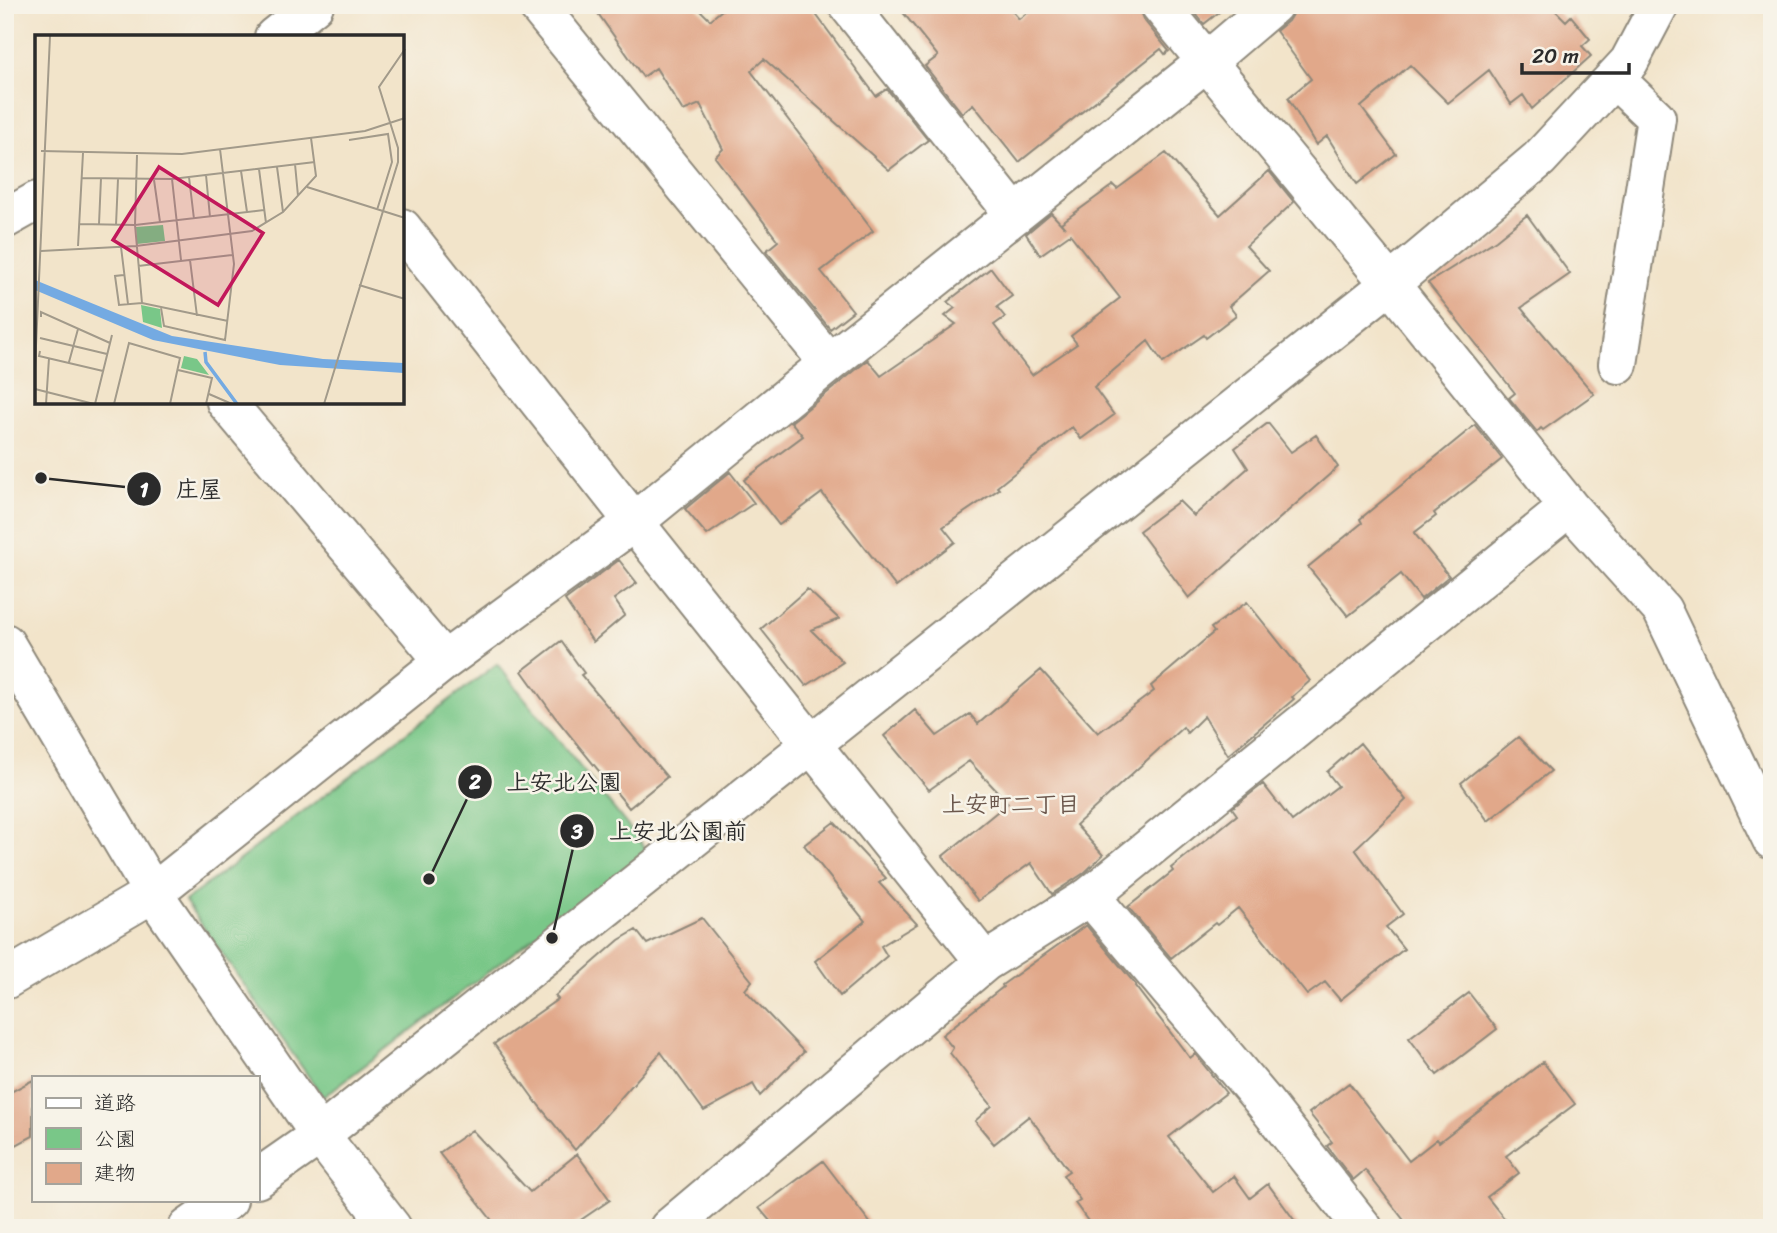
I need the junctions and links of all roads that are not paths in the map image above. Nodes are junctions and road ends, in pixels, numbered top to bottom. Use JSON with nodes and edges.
{"nodes":[{"id":1,"x":314,"y":5,"type":"edge"},
{"id":2,"x":537,"y":5,"type":"edge"},
{"id":3,"x":848,"y":5,"type":"edge"},
{"id":4,"x":1160,"y":5,"type":"edge"},
{"id":5,"x":1273,"y":5,"type":"edge"},
{"id":6,"x":1659,"y":5,"type":"edge"},
{"id":7,"x":276,"y":35,"type":"edge"},
{"id":8,"x":1206,"y":62,"type":"junction"},
{"id":9,"x":1614,"y":78,"type":"junction"},
{"id":10,"x":35,"y":202,"type":"edge"},
{"id":11,"x":1015,"y":215,"type":"junction"},
{"id":12,"x":5,"y":219,"type":"edge"},
{"id":13,"x":404,"y":231,"type":"edge"},
{"id":14,"x":1390,"y":284,"type":"junction"},
{"id":15,"x":828,"y":363,"type":"junction"},
{"id":16,"x":1618,"y":364,"type":"dead end"},
{"id":17,"x":228,"y":404,"type":"edge"},
{"id":18,"x":1569,"y":507,"type":"junction"},
{"id":19,"x":634,"y":522,"type":"junction"},
{"id":20,"x":5,"y":643,"type":"edge"},
{"id":21,"x":444,"y":661,"type":"junction"},
{"id":22,"x":812,"y":745,"type":"junction"},
{"id":23,"x":1772,"y":840,"type":"edge"},
{"id":24,"x":153,"y":893,"type":"junction"},
{"id":25,"x":1090,"y":896,"type":"junction"},
{"id":26,"x":985,"y":962,"type":"junction"},
{"id":27,"x":5,"y":980,"type":"edge"},
{"id":28,"x":320,"y":1135,"type":"junction"},
{"id":29,"x":259,"y":1178,"type":"edge"},
{"id":30,"x":225,"y":1202,"type":"edge"},
{"id":31,"x":188,"y":1228,"type":"edge"},
{"id":32,"x":392,"y":1228,"type":"edge"},
{"id":33,"x":668,"y":1228,"type":"edge"},
{"id":34,"x":1363,"y":1228,"type":"edge"}],
"edges":[{"from":1,"to":7,"type":"street"},
{"from":2,"to":15,"type":"street"},
{"from":3,"to":11,"type":"street"},
{"from":4,"to":8,"type":"street"},
{"from":5,"to":8,"type":"street"},
{"from":6,"to":9,"type":"street"},
{"from":8,"to":11,"type":"street"},
{"from":8,"to":14,"type":"street"},
{"from":9,"to":14,"type":"street"},
{"from":9,"to":16,"type":"street"},
{"from":10,"to":12,"type":"street"},
{"from":11,"to":15,"type":"street"},
{"from":13,"to":19,"type":"street"},
{"from":14,"to":18,"type":"street"},
{"from":14,"to":22,"type":"street"},
{"from":15,"to":19,"type":"street"},
{"from":17,"to":21,"type":"street"},
{"from":18,"to":23,"type":"street"},
{"from":18,"to":25,"type":"street"},
{"from":19,"to":21,"type":"street"},
{"from":19,"to":22,"type":"street"},
{"from":20,"to":24,"type":"street"},
{"from":21,"to":24,"type":"street"},
{"from":22,"to":26,"type":"street"},
{"from":22,"to":28,"type":"street"},
{"from":24,"to":27,"type":"street"},
{"from":24,"to":28,"type":"street"},
{"from":25,"to":26,"type":"street"},
{"from":25,"to":34,"type":"street"},
{"from":26,"to":33,"type":"street"},
{"from":28,"to":29,"type":"street"},
{"from":28,"to":32,"type":"street"},
{"from":30,"to":31,"type":"street"}]}
